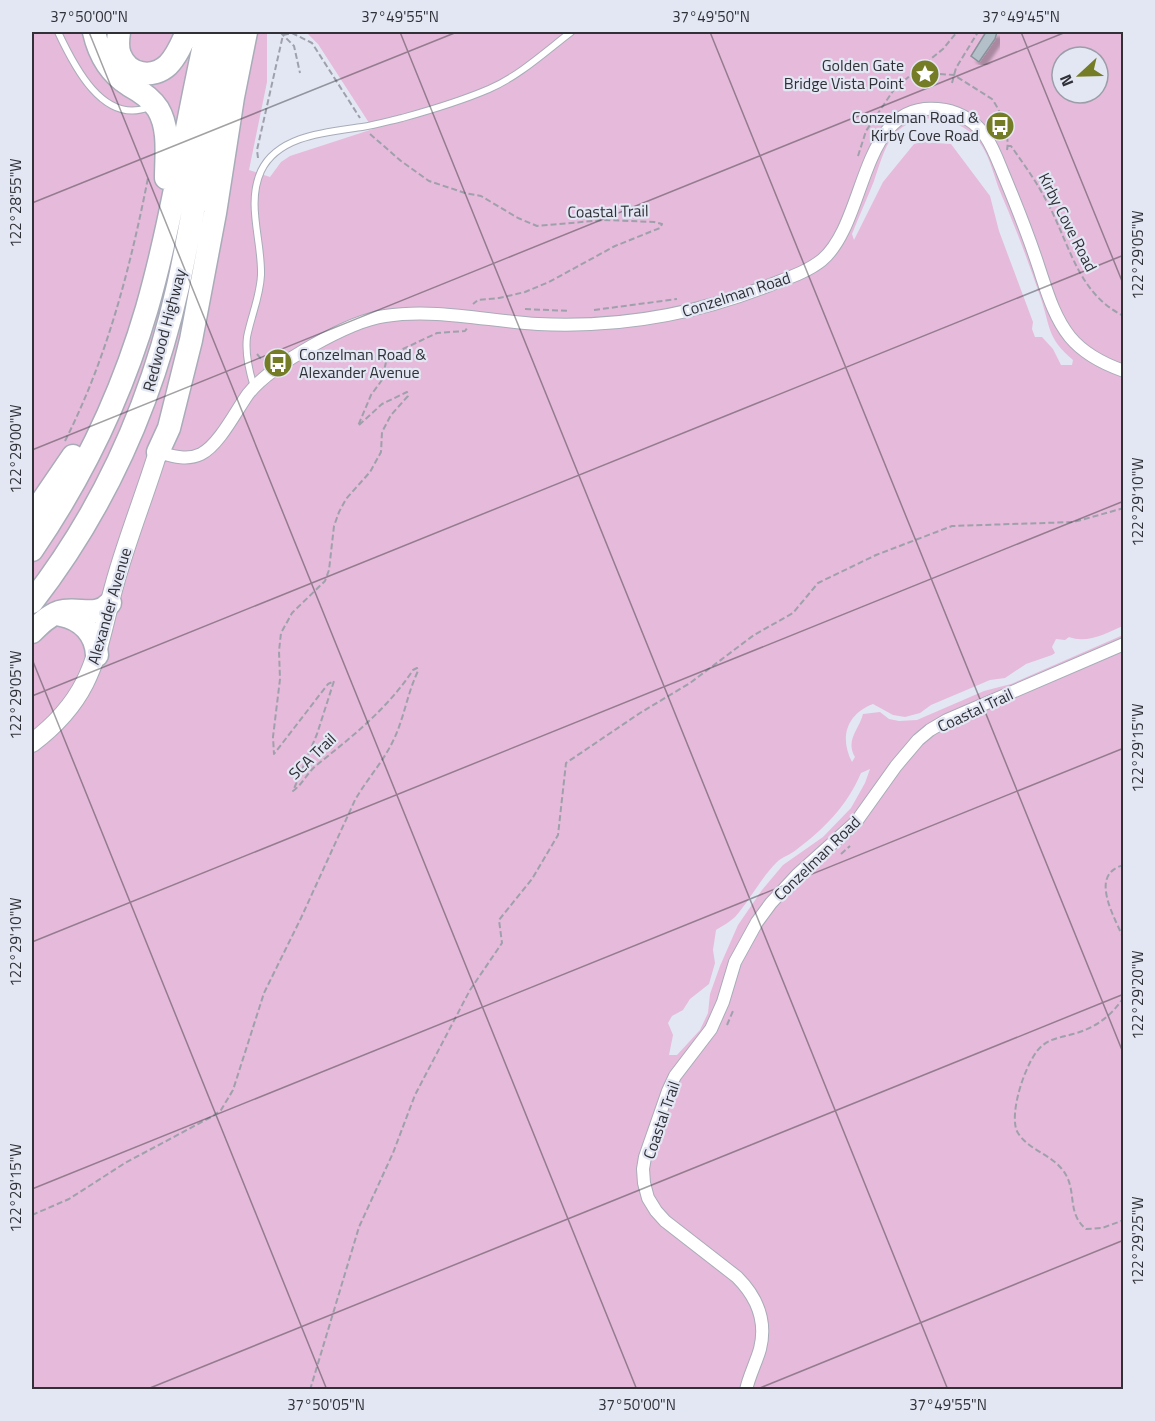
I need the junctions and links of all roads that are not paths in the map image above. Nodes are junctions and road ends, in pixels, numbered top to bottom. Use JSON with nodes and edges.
{"nodes":[{"id":1,"x":58,"y":32,"type":"edge"},
{"id":2,"x":94,"y":32,"type":"edge"},
{"id":3,"x":119,"y":32,"type":"edge"},
{"id":4,"x":187,"y":32,"type":"edge"},
{"id":5,"x":207,"y":32,"type":"edge"},
{"id":6,"x":228,"y":32,"type":"edge"},
{"id":7,"x":246,"y":32,"type":"edge"},
{"id":8,"x":571,"y":32,"type":"edge"},
{"id":9,"x":155,"y":104,"type":"junction"},
{"id":10,"x":165,"y":233,"type":"junction"},
{"id":11,"x":128,"y":365,"type":"junction"},
{"id":12,"x":1124,"y":371,"type":"edge"},
{"id":13,"x":254,"y":387,"type":"junction"},
{"id":14,"x":158,"y":452,"type":"junction"},
{"id":15,"x":32,"y":516,"type":"edge"},
{"id":16,"x":32,"y":550,"type":"edge"},
{"id":17,"x":32,"y":602,"type":"edge"},
{"id":18,"x":110,"y":603,"type":"junction"},
{"id":19,"x":50,"y":616,"type":"junction"},
{"id":20,"x":32,"y":632,"type":"edge"},
{"id":21,"x":1124,"y":644,"type":"edge"},
{"id":22,"x":97,"y":655,"type":"junction"},
{"id":23,"x":32,"y":743,"type":"edge"},
{"id":24,"x":746,"y":1389,"type":"edge"}],
"edges":[{"from":1,"to":9,"type":"lane"},
{"from":2,"to":9,"type":"highway"},
{"from":3,"to":4,"type":"highway"},
{"from":5,"to":10,"type":"highway","name":"Redwood Highway"},
{"from":6,"to":17,"type":"highway","name":"Redwood Highway"},
{"from":7,"to":14,"type":"highway"},
{"from":8,"to":13,"type":"lane"},
{"from":9,"to":10,"type":"highway"},
{"from":10,"to":11,"type":"highway","name":"Redwood Highway"},
{"from":11,"to":15,"type":"highway"},
{"from":11,"to":16,"type":"highway","name":"Redwood Highway"},
{"from":12,"to":13,"type":"street","name":"Conzelman Road"},
{"from":13,"to":14,"type":"street","name":"Conzelman Road"},
{"from":14,"to":18,"type":"main road","name":"Alexander Avenue"},
{"from":18,"to":19,"type":"highway"},
{"from":18,"to":22,"type":"main road","name":"Alexander Avenue"},
{"from":19,"to":20,"type":"highway"},
{"from":19,"to":22,"type":"highway"},
{"from":21,"to":24,"type":"street","name":"Conzelman Road"},
{"from":22,"to":23,"type":"main road","name":"Alexander Avenue"}]}
